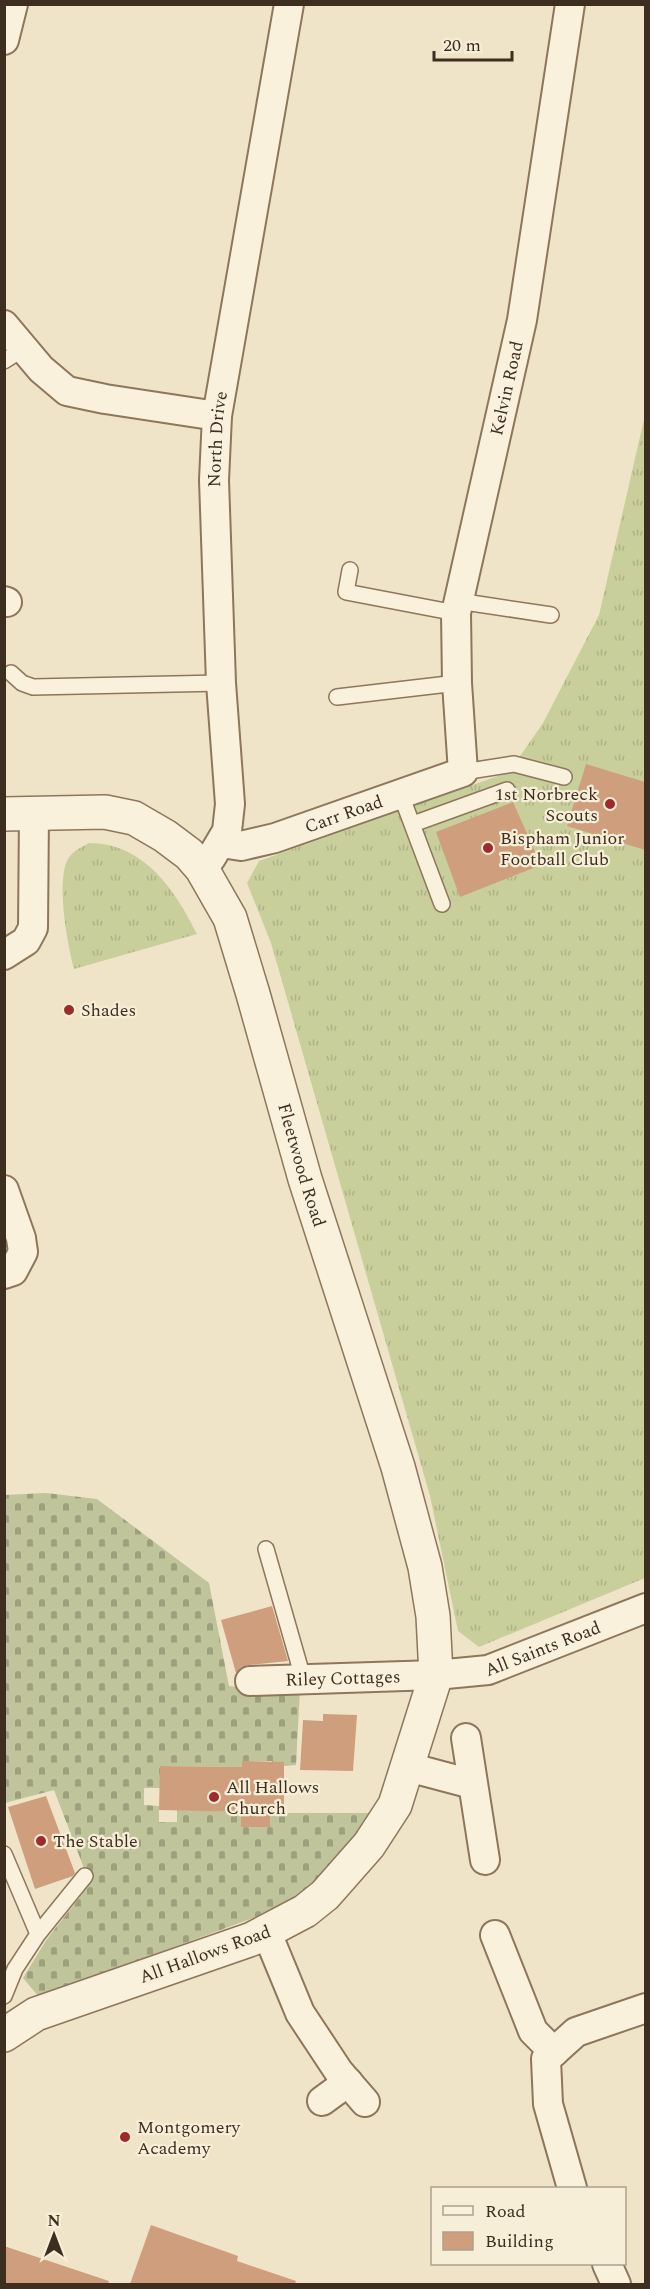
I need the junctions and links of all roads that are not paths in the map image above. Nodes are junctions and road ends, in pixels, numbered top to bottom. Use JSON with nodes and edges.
{"nodes":[{"id":1,"x":14,"y":4,"type":"edge"},
{"id":2,"x":289,"y":4,"type":"edge"},
{"id":3,"x":570,"y":4,"type":"edge"},
{"id":4,"x":4,"y":40,"type":"edge"},
{"id":5,"x":4,"y":325,"type":"edge"},
{"id":6,"x":14,"y":355,"type":"edge"},
{"id":7,"x":217,"y":416,"type":"junction"},
{"id":8,"x":350,"y":570,"type":"dead end"},
{"id":9,"x":457,"y":607,"type":"junction"},
{"id":10,"x":551,"y":615,"type":"dead end"},
{"id":11,"x":11,"y":673,"type":"dead end"},
{"id":12,"x":221,"y":683,"type":"junction"},
{"id":13,"x":457,"y":683,"type":"junction"},
{"id":14,"x":337,"y":697,"type":"dead end"},
{"id":15,"x":463,"y":772,"type":"junction"},
{"id":16,"x":564,"y":777,"type":"dead end"},
{"id":17,"x":507,"y":790,"type":"dead end"},
{"id":18,"x":401,"y":795,"type":"junction"},
{"id":19,"x":20,"y":814,"type":"edge"},
{"id":20,"x":413,"y":824,"type":"junction"},
{"id":21,"x":221,"y":843,"type":"junction"},
{"id":22,"x":202,"y":869,"type":"junction"},
{"id":23,"x":442,"y":904,"type":"dead end"},
{"id":24,"x":4,"y":955,"type":"edge"},
{"id":25,"x":4,"y":1190,"type":"edge"},
{"id":26,"x":4,"y":1274,"type":"edge"},
{"id":27,"x":266,"y":1549,"type":"dead end"},
{"id":28,"x":645,"y":1608,"type":"edge"},
{"id":29,"x":436,"y":1675,"type":"junction"},
{"id":30,"x":303,"y":1678,"type":"junction"},
{"id":31,"x":250,"y":1681,"type":"dead end"},
{"id":32,"x":466,"y":1738,"type":"dead end"},
{"id":33,"x":408,"y":1767,"type":"junction"},
{"id":34,"x":472,"y":1784,"type":"junction"},
{"id":35,"x":4,"y":1854,"type":"edge"},
{"id":36,"x":485,"y":1860,"type":"dead end"},
{"id":37,"x":85,"y":1876,"type":"dead end"},
{"id":38,"x":267,"y":1933,"type":"junction"},
{"id":39,"x":38,"y":1934,"type":"junction"},
{"id":40,"x":491,"y":1946,"type":"dead end"},
{"id":41,"x":4,"y":1996,"type":"edge"},
{"id":42,"x":645,"y":2008,"type":"edge"},
{"id":43,"x":4,"y":2035,"type":"edge"},
{"id":44,"x":554,"y":2052,"type":"junction"},
{"id":45,"x":321,"y":2101,"type":"dead end"},
{"id":46,"x":572,"y":2187,"type":"edge"},
{"id":47,"x":607,"y":2265,"type":"edge"},
{"id":48,"x":616,"y":2284,"type":"edge"}],
"edges":[{"from":1,"to":4,"type":"street"},
{"from":2,"to":7,"type":"street","name":"North Drive"},
{"from":3,"to":9,"type":"street","name":"Kelvin Road"},
{"from":5,"to":6,"type":"street"},
{"from":6,"to":7,"type":"street"},
{"from":7,"to":12,"type":"street","name":"North Drive"},
{"from":8,"to":9,"type":"lane"},
{"from":9,"to":10,"type":"lane"},
{"from":9,"to":13,"type":"street","name":"Kelvin Road"},
{"from":11,"to":12,"type":"lane"},
{"from":12,"to":21,"type":"street","name":"North Drive"},
{"from":13,"to":14,"type":"lane"},
{"from":13,"to":15,"type":"street","name":"Kelvin Road"},
{"from":15,"to":16,"type":"lane"},
{"from":15,"to":18,"type":"street","name":"Carr Road"},
{"from":17,"to":20,"type":"lane"},
{"from":18,"to":20,"type":"lane"},
{"from":18,"to":21,"type":"street","name":"Carr Road"},
{"from":19,"to":22,"type":"street","name":"Fleetwood Road"},
{"from":19,"to":24,"type":"street"},
{"from":20,"to":23,"type":"lane"},
{"from":21,"to":22,"type":"street","name":"North Drive"},
{"from":22,"to":29,"type":"street","name":"Fleetwood Road"},
{"from":25,"to":26,"type":"street"},
{"from":27,"to":30,"type":"lane"},
{"from":28,"to":29,"type":"street","name":"All Saints Road"},
{"from":29,"to":30,"type":"street","name":"Riley Cottages"},
{"from":29,"to":33,"type":"street","name":"All Hallows Road"},
{"from":30,"to":31,"type":"street","name":"Riley Cottages"},
{"from":32,"to":34,"type":"street"},
{"from":33,"to":34,"type":"street"},
{"from":33,"to":38,"type":"street","name":"All Hallows Road"},
{"from":34,"to":36,"type":"street"},
{"from":35,"to":39,"type":"lane"},
{"from":37,"to":39,"type":"lane"},
{"from":38,"to":43,"type":"street","name":"All Hallows Road"},
{"from":38,"to":45,"type":"street"},
{"from":39,"to":41,"type":"lane"},
{"from":40,"to":44,"type":"street"},
{"from":42,"to":44,"type":"street"},
{"from":44,"to":46,"type":"street"},
{"from":47,"to":48,"type":"street"}]}
